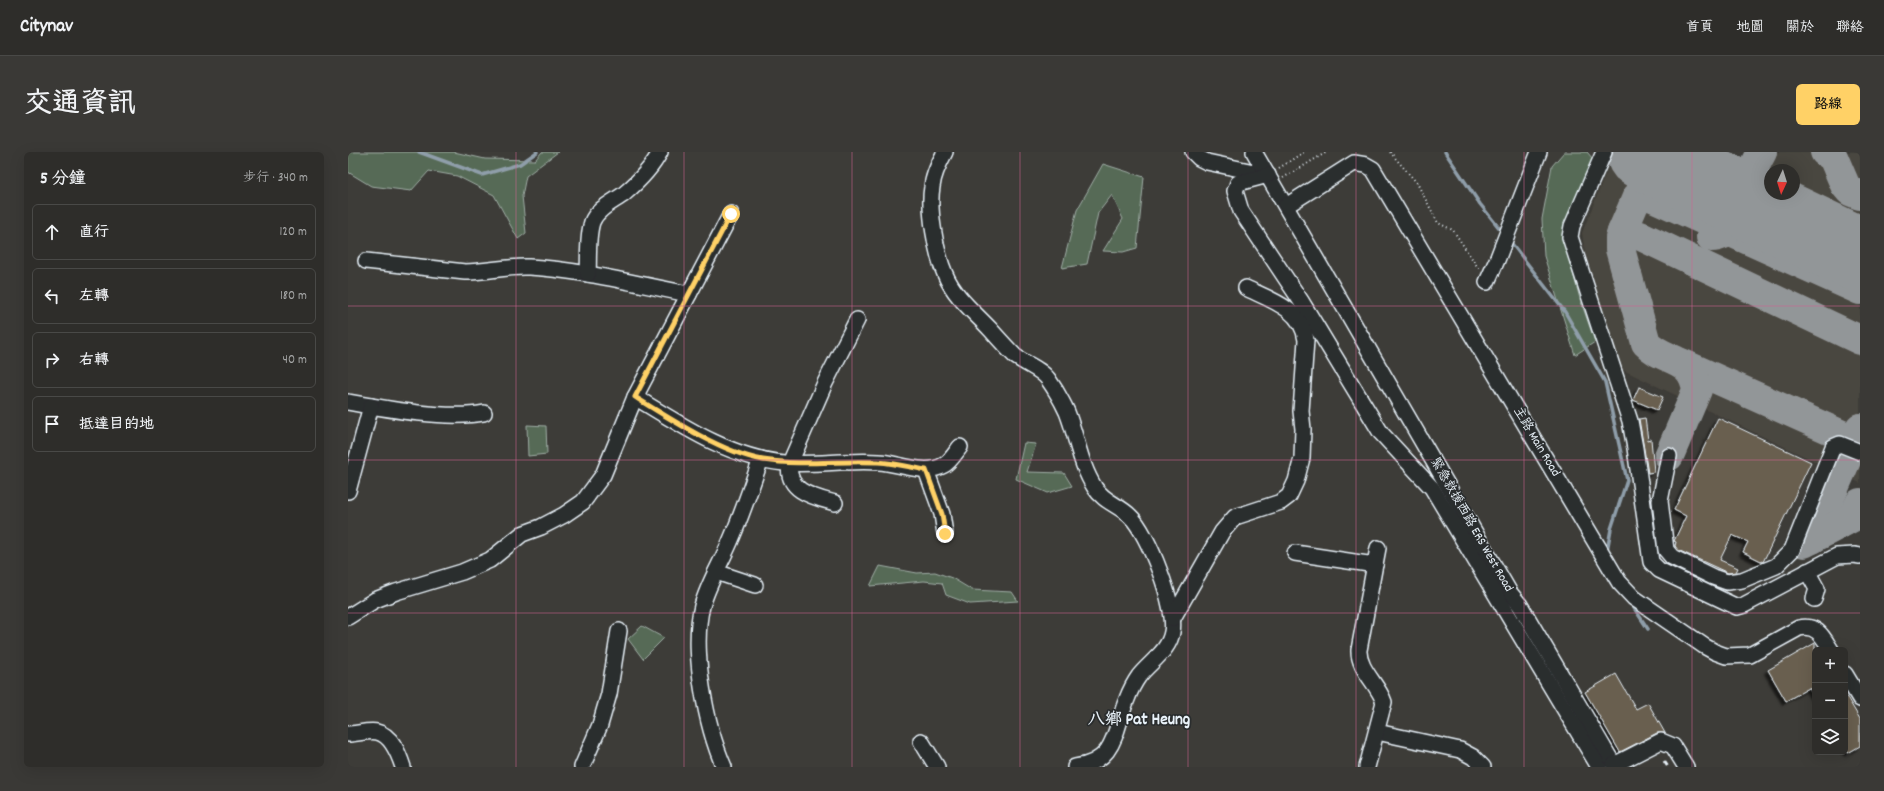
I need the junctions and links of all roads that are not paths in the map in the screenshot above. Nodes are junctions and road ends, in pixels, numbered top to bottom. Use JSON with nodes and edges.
{"nodes":[{"id":1,"x":660,"y":152,"type":"edge"},
{"id":2,"x":945,"y":152,"type":"edge"},
{"id":3,"x":1193,"y":152,"type":"edge"},
{"id":4,"x":1254,"y":152,"type":"edge"},
{"id":5,"x":1539,"y":152,"type":"edge"},
{"id":6,"x":1604,"y":152,"type":"edge"},
{"id":7,"x":1270,"y":180,"type":"junction"},
{"id":8,"x":1286,"y":206,"type":"junction"},
{"id":9,"x":731,"y":214,"type":"dead end"},
{"id":10,"x":366,"y":261,"type":"dead end"},
{"id":11,"x":588,"y":274,"type":"junction"},
{"id":12,"x":1487,"y":282,"type":"road end"},
{"id":13,"x":1246,"y":288,"type":"dead end"},
{"id":14,"x":689,"y":294,"type":"junction"},
{"id":15,"x":857,"y":320,"type":"dead end"},
{"id":16,"x":635,"y":397,"type":"junction"},
{"id":17,"x":348,"y":402,"type":"edge"},
{"id":18,"x":371,"y":406,"type":"junction"},
{"id":19,"x":484,"y":413,"type":"dead end"},
{"id":20,"x":960,"y":447,"type":"dead end"},
{"id":21,"x":1860,"y":452,"type":"edge"},
{"id":22,"x":1669,"y":456,"type":"dead end"},
{"id":23,"x":761,"y":459,"type":"junction"},
{"id":24,"x":790,"y":463,"type":"junction"},
{"id":25,"x":926,"y":470,"type":"junction"},
{"id":26,"x":348,"y":491,"type":"edge"},
{"id":27,"x":835,"y":503,"type":"dead end"},
{"id":28,"x":945,"y":534,"type":"dead end"},
{"id":29,"x":1378,"y":548,"type":"dead end"},
{"id":30,"x":1295,"y":553,"type":"dead end"},
{"id":31,"x":1860,"y":556,"type":"edge"},
{"id":32,"x":1374,"y":565,"type":"junction"},
{"id":33,"x":1807,"y":571,"type":"junction"},
{"id":34,"x":716,"y":572,"type":"junction"},
{"id":35,"x":754,"y":585,"type":"dead end"},
{"id":36,"x":1814,"y":598,"type":"dead end"},
{"id":37,"x":348,"y":617,"type":"edge"},
{"id":38,"x":1173,"y":618,"type":"junction"},
{"id":39,"x":619,"y":630,"type":"dead end"},
{"id":40,"x":1829,"y":647,"type":"edge"},
{"id":41,"x":1848,"y":679,"type":"edge"},
{"id":42,"x":1860,"y":699,"type":"edge"},
{"id":43,"x":1377,"y":732,"type":"junction"},
{"id":44,"x":348,"y":734,"type":"edge"},
{"id":45,"x":921,"y":741,"type":"dead end"},
{"id":46,"x":1614,"y":766,"type":"edge"},
{"id":47,"x":403,"y":767,"type":"edge"},
{"id":48,"x":582,"y":767,"type":"edge"},
{"id":49,"x":724,"y":767,"type":"edge"},
{"id":50,"x":937,"y":767,"type":"edge"},
{"id":51,"x":1075,"y":767,"type":"edge"},
{"id":52,"x":1367,"y":767,"type":"edge"},
{"id":53,"x":1483,"y":767,"type":"edge"},
{"id":54,"x":1599,"y":767,"type":"edge"},
{"id":55,"x":1686,"y":767,"type":"edge"}],
"edges":[{"from":1,"to":11,"type":"street"},
{"from":2,"to":38,"type":"street"},
{"from":3,"to":7,"type":"street"},
{"from":4,"to":7,"type":"street","name":"緊急救援西路 ERS West Road"},
{"from":5,"to":12,"type":"street"},
{"from":6,"to":33,"type":"street"},
{"from":7,"to":8,"type":"street","name":"緊急救援西路 ERS West Road"},
{"from":7,"to":54,"type":"street"},
{"from":8,"to":40,"type":"street","name":"主路 Main Road"},
{"from":8,"to":46,"type":"street","name":"緊急救援西路 ERS West Road"},
{"from":9,"to":14,"type":"street"},
{"from":10,"to":11,"type":"street"},
{"from":11,"to":14,"type":"street"},
{"from":13,"to":38,"type":"street"},
{"from":14,"to":16,"type":"street"},
{"from":15,"to":24,"type":"street"},
{"from":16,"to":23,"type":"street"},
{"from":16,"to":37,"type":"street"},
{"from":17,"to":18,"type":"street"},
{"from":18,"to":19,"type":"street"},
{"from":18,"to":26,"type":"street"},
{"from":20,"to":25,"type":"street"},
{"from":21,"to":22,"type":"street"},
{"from":23,"to":24,"type":"street"},
{"from":23,"to":34,"type":"street"},
{"from":24,"to":25,"type":"street"},
{"from":24,"to":27,"type":"street"},
{"from":25,"to":28,"type":"street"},
{"from":29,"to":32,"type":"street"},
{"from":30,"to":32,"type":"street"},
{"from":31,"to":33,"type":"street"},
{"from":32,"to":43,"type":"street"},
{"from":33,"to":36,"type":"street"},
{"from":34,"to":35,"type":"street"},
{"from":34,"to":49,"type":"street"},
{"from":38,"to":51,"type":"street"},
{"from":39,"to":48,"type":"street"},
{"from":41,"to":42,"type":"street"},
{"from":43,"to":52,"type":"street"},
{"from":43,"to":53,"type":"street"},
{"from":44,"to":47,"type":"street"},
{"from":45,"to":50,"type":"street"},
{"from":46,"to":55,"type":"street","name":"緊急救援西路 ERS West Road"}]}
